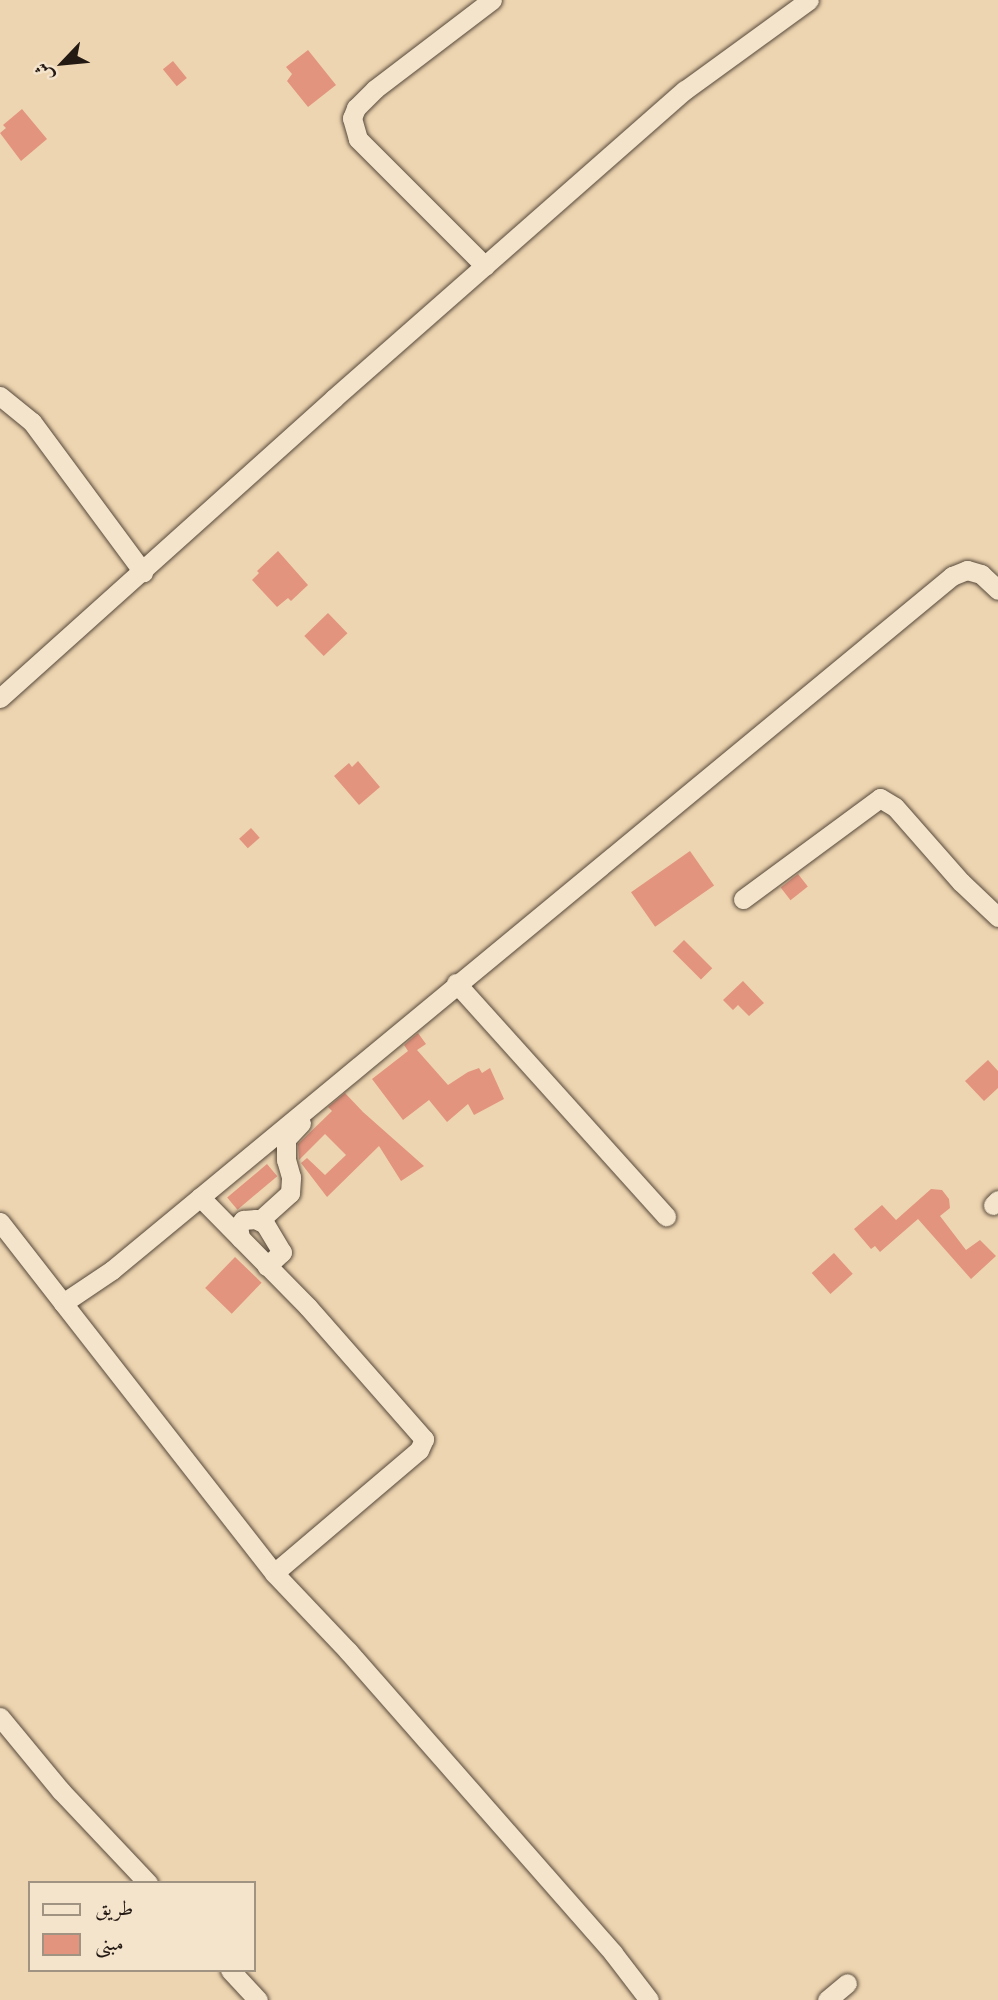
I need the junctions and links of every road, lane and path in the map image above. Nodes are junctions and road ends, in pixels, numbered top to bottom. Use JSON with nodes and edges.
{"nodes":[{"id":1,"x":492,"y":0,"type":"edge"},
{"id":2,"x":809,"y":0,"type":"edge"},
{"id":3,"x":485,"y":266,"type":"junction"},
{"id":4,"x":0,"y":396,"type":"edge"},
{"id":5,"x":143,"y":572,"type":"junction"},
{"id":6,"x":998,"y":590,"type":"edge"},
{"id":7,"x":0,"y":698,"type":"edge"},
{"id":8,"x":743,"y":899,"type":"dead end"},
{"id":9,"x":998,"y":917,"type":"edge"},
{"id":10,"x":457,"y":983,"type":"junction"},
{"id":11,"x":312,"y":1104,"type":"junction"},
{"id":12,"x":200,"y":1197,"type":"junction"},
{"id":13,"x":666,"y":1216,"type":"dead end"},
{"id":14,"x":259,"y":1221,"type":"junction"},
{"id":15,"x":0,"y":1222,"type":"edge"},
{"id":16,"x":240,"y":1238,"type":"junction"},
{"id":17,"x":267,"y":1266,"type":"junction"},
{"id":18,"x":63,"y":1303,"type":"junction"},
{"id":19,"x":274,"y":1573,"type":"junction"},
{"id":20,"x":0,"y":1717,"type":"edge"},
{"id":21,"x":146,"y":1881,"type":"edge"},
{"id":22,"x":232,"y":1972,"type":"edge"},
{"id":23,"x":847,"y":1983,"type":"dead end"},
{"id":24,"x":258,"y":2000,"type":"edge"},
{"id":25,"x":649,"y":2000,"type":"edge"},
{"id":26,"x":827,"y":2000,"type":"edge"}],
"edges":[{"from":1,"to":3,"type":"street"},
{"from":2,"to":3,"type":"street"},
{"from":3,"to":5,"type":"street"},
{"from":4,"to":5,"type":"street"},
{"from":5,"to":7,"type":"street"},
{"from":6,"to":10,"type":"street"},
{"from":8,"to":9,"type":"street"},
{"from":10,"to":11,"type":"street"},
{"from":10,"to":13,"type":"street"},
{"from":11,"to":12,"type":"street"},
{"from":11,"to":14,"type":"street"},
{"from":12,"to":16,"type":"street"},
{"from":12,"to":18,"type":"street"},
{"from":14,"to":16,"type":"street"},
{"from":14,"to":17,"type":"street"},
{"from":15,"to":18,"type":"street"},
{"from":16,"to":17,"type":"street"},
{"from":17,"to":19,"type":"street"},
{"from":18,"to":19,"type":"street"},
{"from":19,"to":25,"type":"street"},
{"from":20,"to":21,"type":"street"},
{"from":22,"to":24,"type":"street"},
{"from":23,"to":26,"type":"street"}]}
